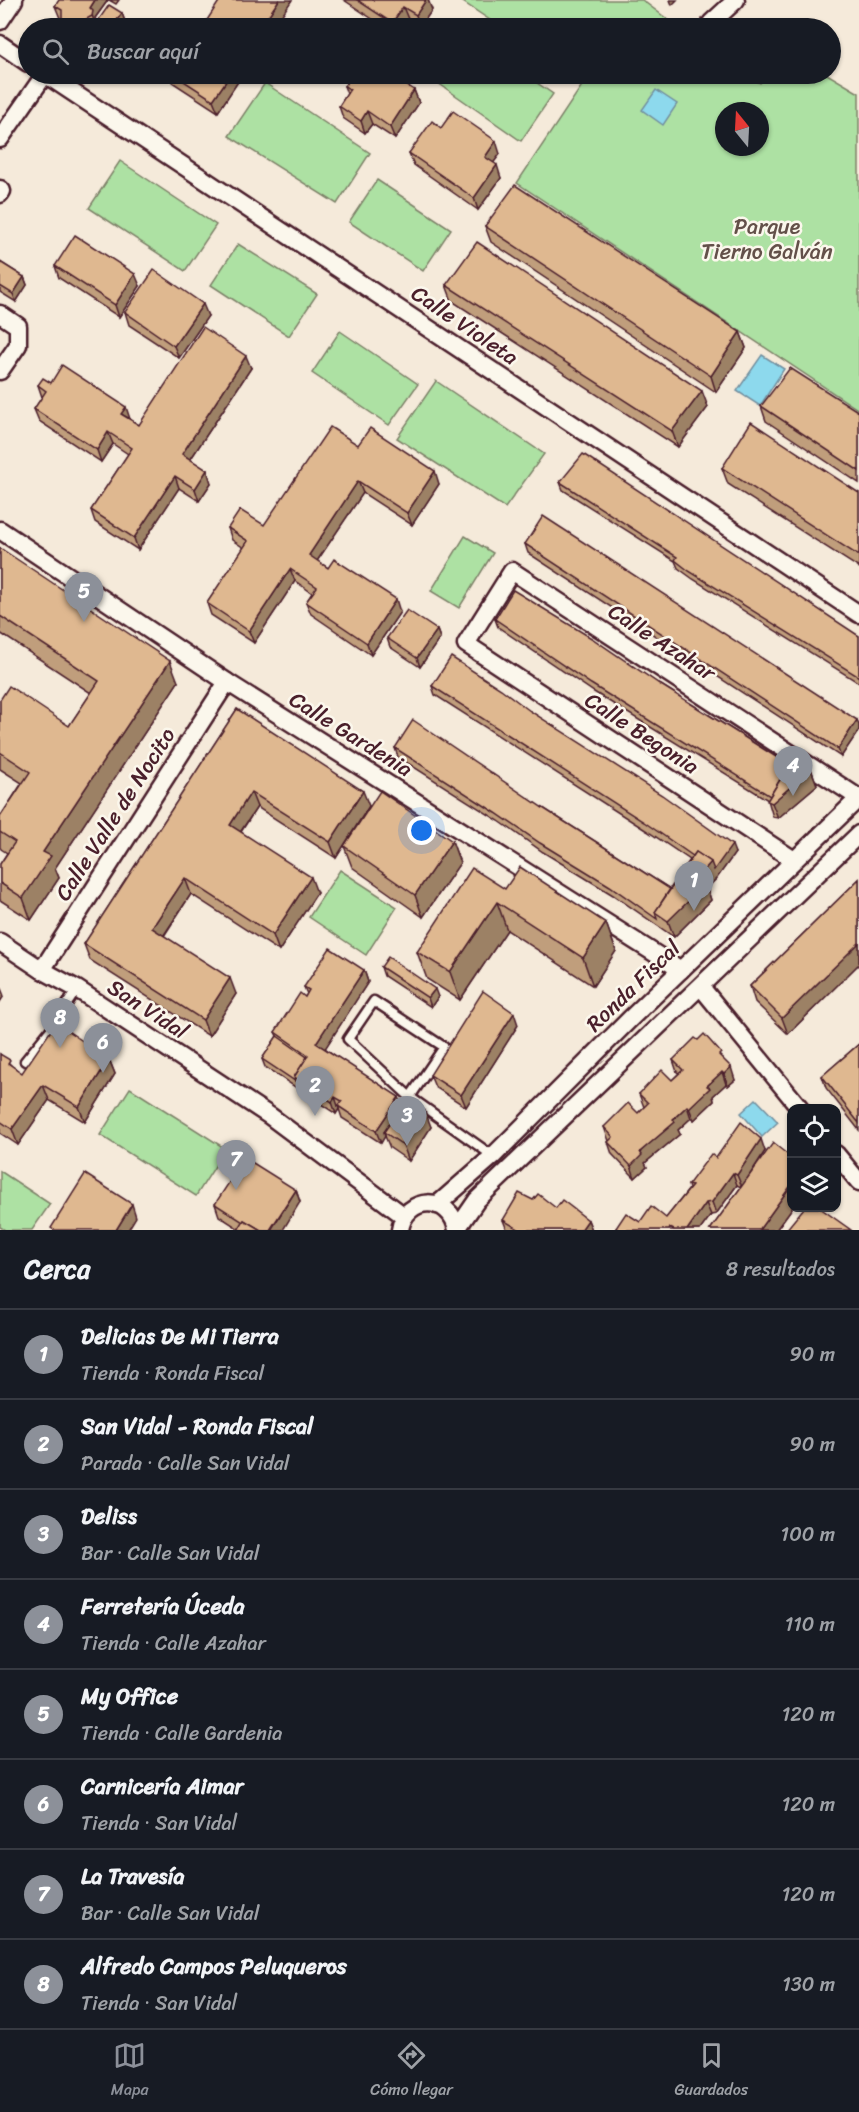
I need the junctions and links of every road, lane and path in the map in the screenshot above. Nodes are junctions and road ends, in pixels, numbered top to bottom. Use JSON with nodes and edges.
{"nodes":[{"id":1,"x":14,"y":0,"type":"edge"},
{"id":2,"x":736,"y":0,"type":"edge"},
{"id":3,"x":722,"y":18,"type":"edge"},
{"id":4,"x":0,"y":21,"type":"edge"},
{"id":5,"x":0,"y":44,"type":"edge"},
{"id":6,"x":18,"y":56,"type":"edge"},
{"id":7,"x":38,"y":84,"type":"edge"},
{"id":8,"x":60,"y":84,"type":"edge"},
{"id":9,"x":0,"y":139,"type":"edge"},
{"id":10,"x":0,"y":189,"type":"edge"},
{"id":11,"x":0,"y":194,"type":"edge"},
{"id":12,"x":0,"y":314,"type":"edge"},
{"id":13,"x":0,"y":371,"type":"edge"},
{"id":14,"x":0,"y":530,"type":"edge"},
{"id":15,"x":859,"y":614,"type":"edge"},
{"id":16,"x":466,"y":644,"type":"joint"},
{"id":17,"x":227,"y":682,"type":"junction"},
{"id":18,"x":859,"y":798,"type":"edge"},
{"id":19,"x":859,"y":834,"type":"edge"},
{"id":20,"x":794,"y":860,"type":"junction"},
{"id":21,"x":0,"y":942,"type":"edge"},
{"id":22,"x":42,"y":970,"type":"junction"},
{"id":23,"x":681,"y":970,"type":"junction"},
{"id":24,"x":701,"y":987,"type":"junction"},
{"id":25,"x":77,"y":989,"type":"junction"},
{"id":26,"x":25,"y":1061,"type":"dead end"},
{"id":27,"x":410,"y":1097,"type":"junction"},
{"id":28,"x":797,"y":1104,"type":"edge"},
{"id":29,"x":493,"y":1156,"type":"junction"},
{"id":30,"x":840,"y":1158,"type":"edge"},
{"id":31,"x":859,"y":1182,"type":"edge"},
{"id":32,"x":437,"y":1204,"type":"junction"},
{"id":33,"x":402,"y":1223,"type":"edge"},
{"id":34,"x":457,"y":1229,"type":"edge"}],
"edges":[{"from":1,"to":4,"type":"street"},
{"from":2,"to":3,"type":"street"},
{"from":5,"to":6,"type":"street"},
{"from":7,"to":9,"type":"street"},
{"from":8,"to":15,"type":"street","name":"Calle Violeta"},
{"from":10,"to":11,"type":"street"},
{"from":12,"to":13,"type":"street"},
{"from":14,"to":17,"type":"street","name":"Calle Gardenia"},
{"from":16,"to":18,"type":"street","name":"Calle Azahar"},
{"from":16,"to":20,"type":"street","name":"Calle Begonia"},
{"from":17,"to":22,"type":"street","name":"Calle Valle de Nocito"},
{"from":17,"to":23,"type":"street","name":"Calle Gardenia"},
{"from":18,"to":20,"type":"street","name":"Ronda Fiscal"},
{"from":19,"to":24,"type":"street"},
{"from":20,"to":23,"type":"street","name":"Ronda Fiscal"},
{"from":21,"to":22,"type":"street","name":"San Vidal"},
{"from":22,"to":25,"type":"street","name":"San Vidal"},
{"from":23,"to":29,"type":"street","name":"Ronda Fiscal"},
{"from":24,"to":28,"type":"street"},
{"from":24,"to":34,"type":"street"},
{"from":25,"to":26,"type":"lane"},
{"from":25,"to":33,"type":"street","name":"San Vidal"},
{"from":27,"to":27,"type":"lane"},
{"from":27,"to":29,"type":"lane"},
{"from":29,"to":32,"type":"street","name":"Ronda Fiscal"},
{"from":30,"to":31,"type":"street"},
{"from":32,"to":33,"type":"street","name":"Ronda Fiscal"},
{"from":32,"to":34,"type":"street"}]}
